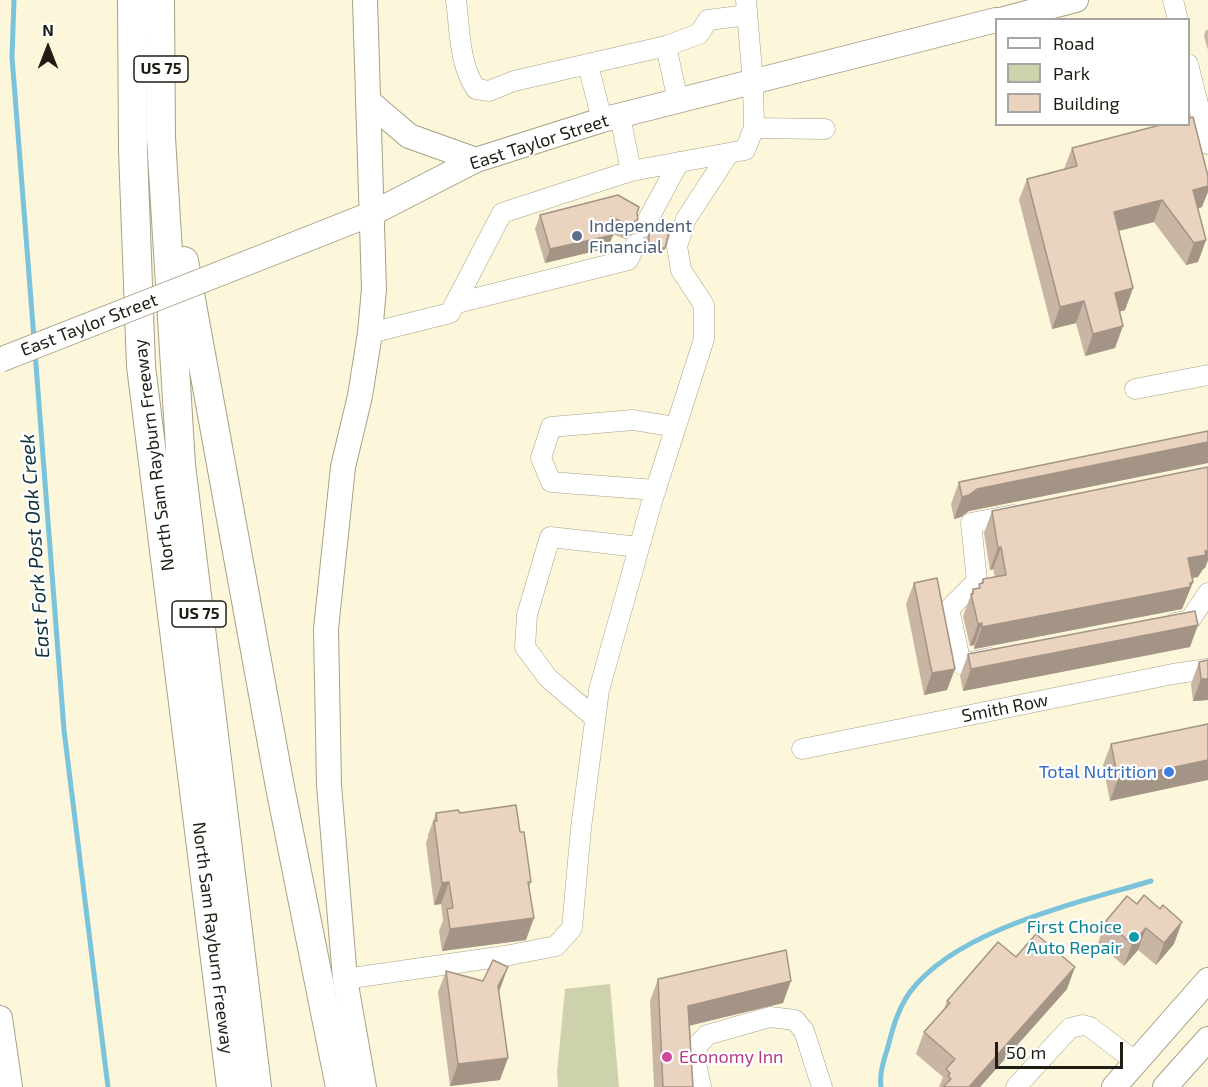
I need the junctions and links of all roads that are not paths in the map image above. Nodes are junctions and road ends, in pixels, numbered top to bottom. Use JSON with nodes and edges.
{"nodes":[{"id":1,"x":132,"y":0,"type":"edge"},
{"id":2,"x":160,"y":0,"type":"edge"},
{"id":3,"x":365,"y":0,"type":"edge"},
{"id":4,"x":456,"y":0,"type":"edge"},
{"id":5,"x":1076,"y":0,"type":"edge"},
{"id":6,"x":1173,"y":0,"type":"edge"},
{"id":7,"x":746,"y":8,"type":"edge"},
{"id":8,"x":717,"y":9,"type":"edge"},
{"id":9,"x":1006,"y":18,"type":"edge"},
{"id":10,"x":1178,"y":18,"type":"edge"},
{"id":11,"x":995,"y":21,"type":"edge"},
{"id":12,"x":666,"y":46,"type":"junction"},
{"id":13,"x":588,"y":64,"type":"junction"},
{"id":14,"x":1190,"y":72,"type":"edge"},
{"id":15,"x":753,"y":83,"type":"junction"},
{"id":16,"x":368,"y":101,"type":"junction"},
{"id":17,"x":678,"y":101,"type":"junction"},
{"id":18,"x":611,"y":118,"type":"junction"},
{"id":19,"x":754,"y":128,"type":"junction"},
{"id":20,"x":825,"y":129,"type":"dead end"},
{"id":21,"x":161,"y":138,"type":"junction"},
{"id":22,"x":1208,"y":144,"type":"edge"},
{"id":23,"x":729,"y":153,"type":"junction"},
{"id":24,"x":476,"y":160,"type":"junction"},
{"id":25,"x":679,"y":162,"type":"junction"},
{"id":26,"x":631,"y":171,"type":"junction"},
{"id":27,"x":371,"y":214,"type":"junction"},
{"id":28,"x":457,"y":303,"type":"junction"},
{"id":29,"x":370,"y":333,"type":"junction"},
{"id":30,"x":0,"y":360,"type":"edge"},
{"id":31,"x":1208,"y":375,"type":"edge"},
{"id":32,"x":1135,"y":389,"type":"dead end"},
{"id":33,"x":676,"y":427,"type":"junction"},
{"id":34,"x":656,"y":490,"type":"junction"},
{"id":35,"x":1027,"y":512,"type":"edge"},
{"id":36,"x":639,"y":547,"type":"junction"},
{"id":37,"x":1208,"y":593,"type":"edge"},
{"id":38,"x":1156,"y":627,"type":"edge"},
{"id":39,"x":1007,"y":655,"type":"edge"},
{"id":40,"x":1208,"y":669,"type":"edge"},
{"id":41,"x":595,"y":718,"type":"junction"},
{"id":42,"x":802,"y":749,"type":"dead end"},
{"id":43,"x":345,"y":979,"type":"junction"},
{"id":44,"x":1208,"y":980,"type":"edge"},
{"id":45,"x":0,"y":1018,"type":"edge"},
{"id":46,"x":1208,"y":1039,"type":"edge"},
{"id":47,"x":1136,"y":1062,"type":"junction"},
{"id":48,"x":10,"y":1087,"type":"edge"},
{"id":49,"x":231,"y":1087,"type":"edge"},
{"id":50,"x":257,"y":1087,"type":"edge"},
{"id":51,"x":340,"y":1087,"type":"edge"},
{"id":52,"x":364,"y":1087,"type":"edge"},
{"id":53,"x":701,"y":1087,"type":"edge"},
{"id":54,"x":822,"y":1087,"type":"edge"},
{"id":55,"x":1016,"y":1087,"type":"edge"},
{"id":56,"x":1114,"y":1087,"type":"edge"},
{"id":57,"x":1165,"y":1087,"type":"edge"}],
"edges":[{"from":1,"to":49,"type":"highway","name":"North Sam Rayburn Freeway","number":"US 75"},
{"from":2,"to":21,"type":"highway","name":"North Sam Rayburn Freeway","number":"US 75"},
{"from":3,"to":16,"type":"main road"},
{"from":4,"to":13,"type":"street"},
{"from":5,"to":9,"type":"main road","name":"East Taylor Street"},
{"from":6,"to":10,"type":"street"},
{"from":7,"to":8,"type":"street"},
{"from":7,"to":15,"type":"street"},
{"from":8,"to":12,"type":"street"},
{"from":11,"to":15,"type":"main road","name":"East Taylor Street"},
{"from":12,"to":13,"type":"street"},
{"from":12,"to":17,"type":"street"},
{"from":13,"to":18,"type":"street"},
{"from":14,"to":22,"type":"street"},
{"from":15,"to":17,"type":"main road","name":"East Taylor Street"},
{"from":15,"to":19,"type":"street"},
{"from":16,"to":24,"type":"main road"},
{"from":16,"to":27,"type":"main road"},
{"from":17,"to":18,"type":"main road","name":"East Taylor Street"},
{"from":18,"to":24,"type":"main road","name":"East Taylor Street"},
{"from":18,"to":26,"type":"street"},
{"from":19,"to":20,"type":"street"},
{"from":19,"to":23,"type":"street"},
{"from":21,"to":50,"type":"highway","name":"North Sam Rayburn Freeway","number":"US 75"},
{"from":21,"to":51,"type":"highway"},
{"from":23,"to":25,"type":"street"},
{"from":23,"to":33,"type":"street"},
{"from":24,"to":27,"type":"main road","name":"East Taylor Street"},
{"from":25,"to":26,"type":"street"},
{"from":25,"to":28,"type":"street"},
{"from":26,"to":28,"type":"street"},
{"from":27,"to":29,"type":"main road"},
{"from":27,"to":30,"type":"main road","name":"East Taylor Street","bridge":true},
{"from":28,"to":29,"type":"street"},
{"from":29,"to":43,"type":"main road"},
{"from":31,"to":32,"type":"street"},
{"from":33,"to":34,"type":"street"},
{"from":33,"to":34,"type":"street"},
{"from":34,"to":36,"type":"street"},
{"from":35,"to":39,"type":"street"},
{"from":36,"to":41,"type":"street"},
{"from":36,"to":41,"type":"street"},
{"from":37,"to":38,"type":"street"},
{"from":40,"to":42,"type":"street","name":"Smith Row"},
{"from":41,"to":43,"type":"street"},
{"from":43,"to":52,"type":"main road"},
{"from":44,"to":47,"type":"main road"},
{"from":45,"to":48,"type":"main road"},
{"from":46,"to":57,"type":"main road"},
{"from":47,"to":55,"type":"street"},
{"from":47,"to":56,"type":"main road"},
{"from":53,"to":54,"type":"street"}]}
